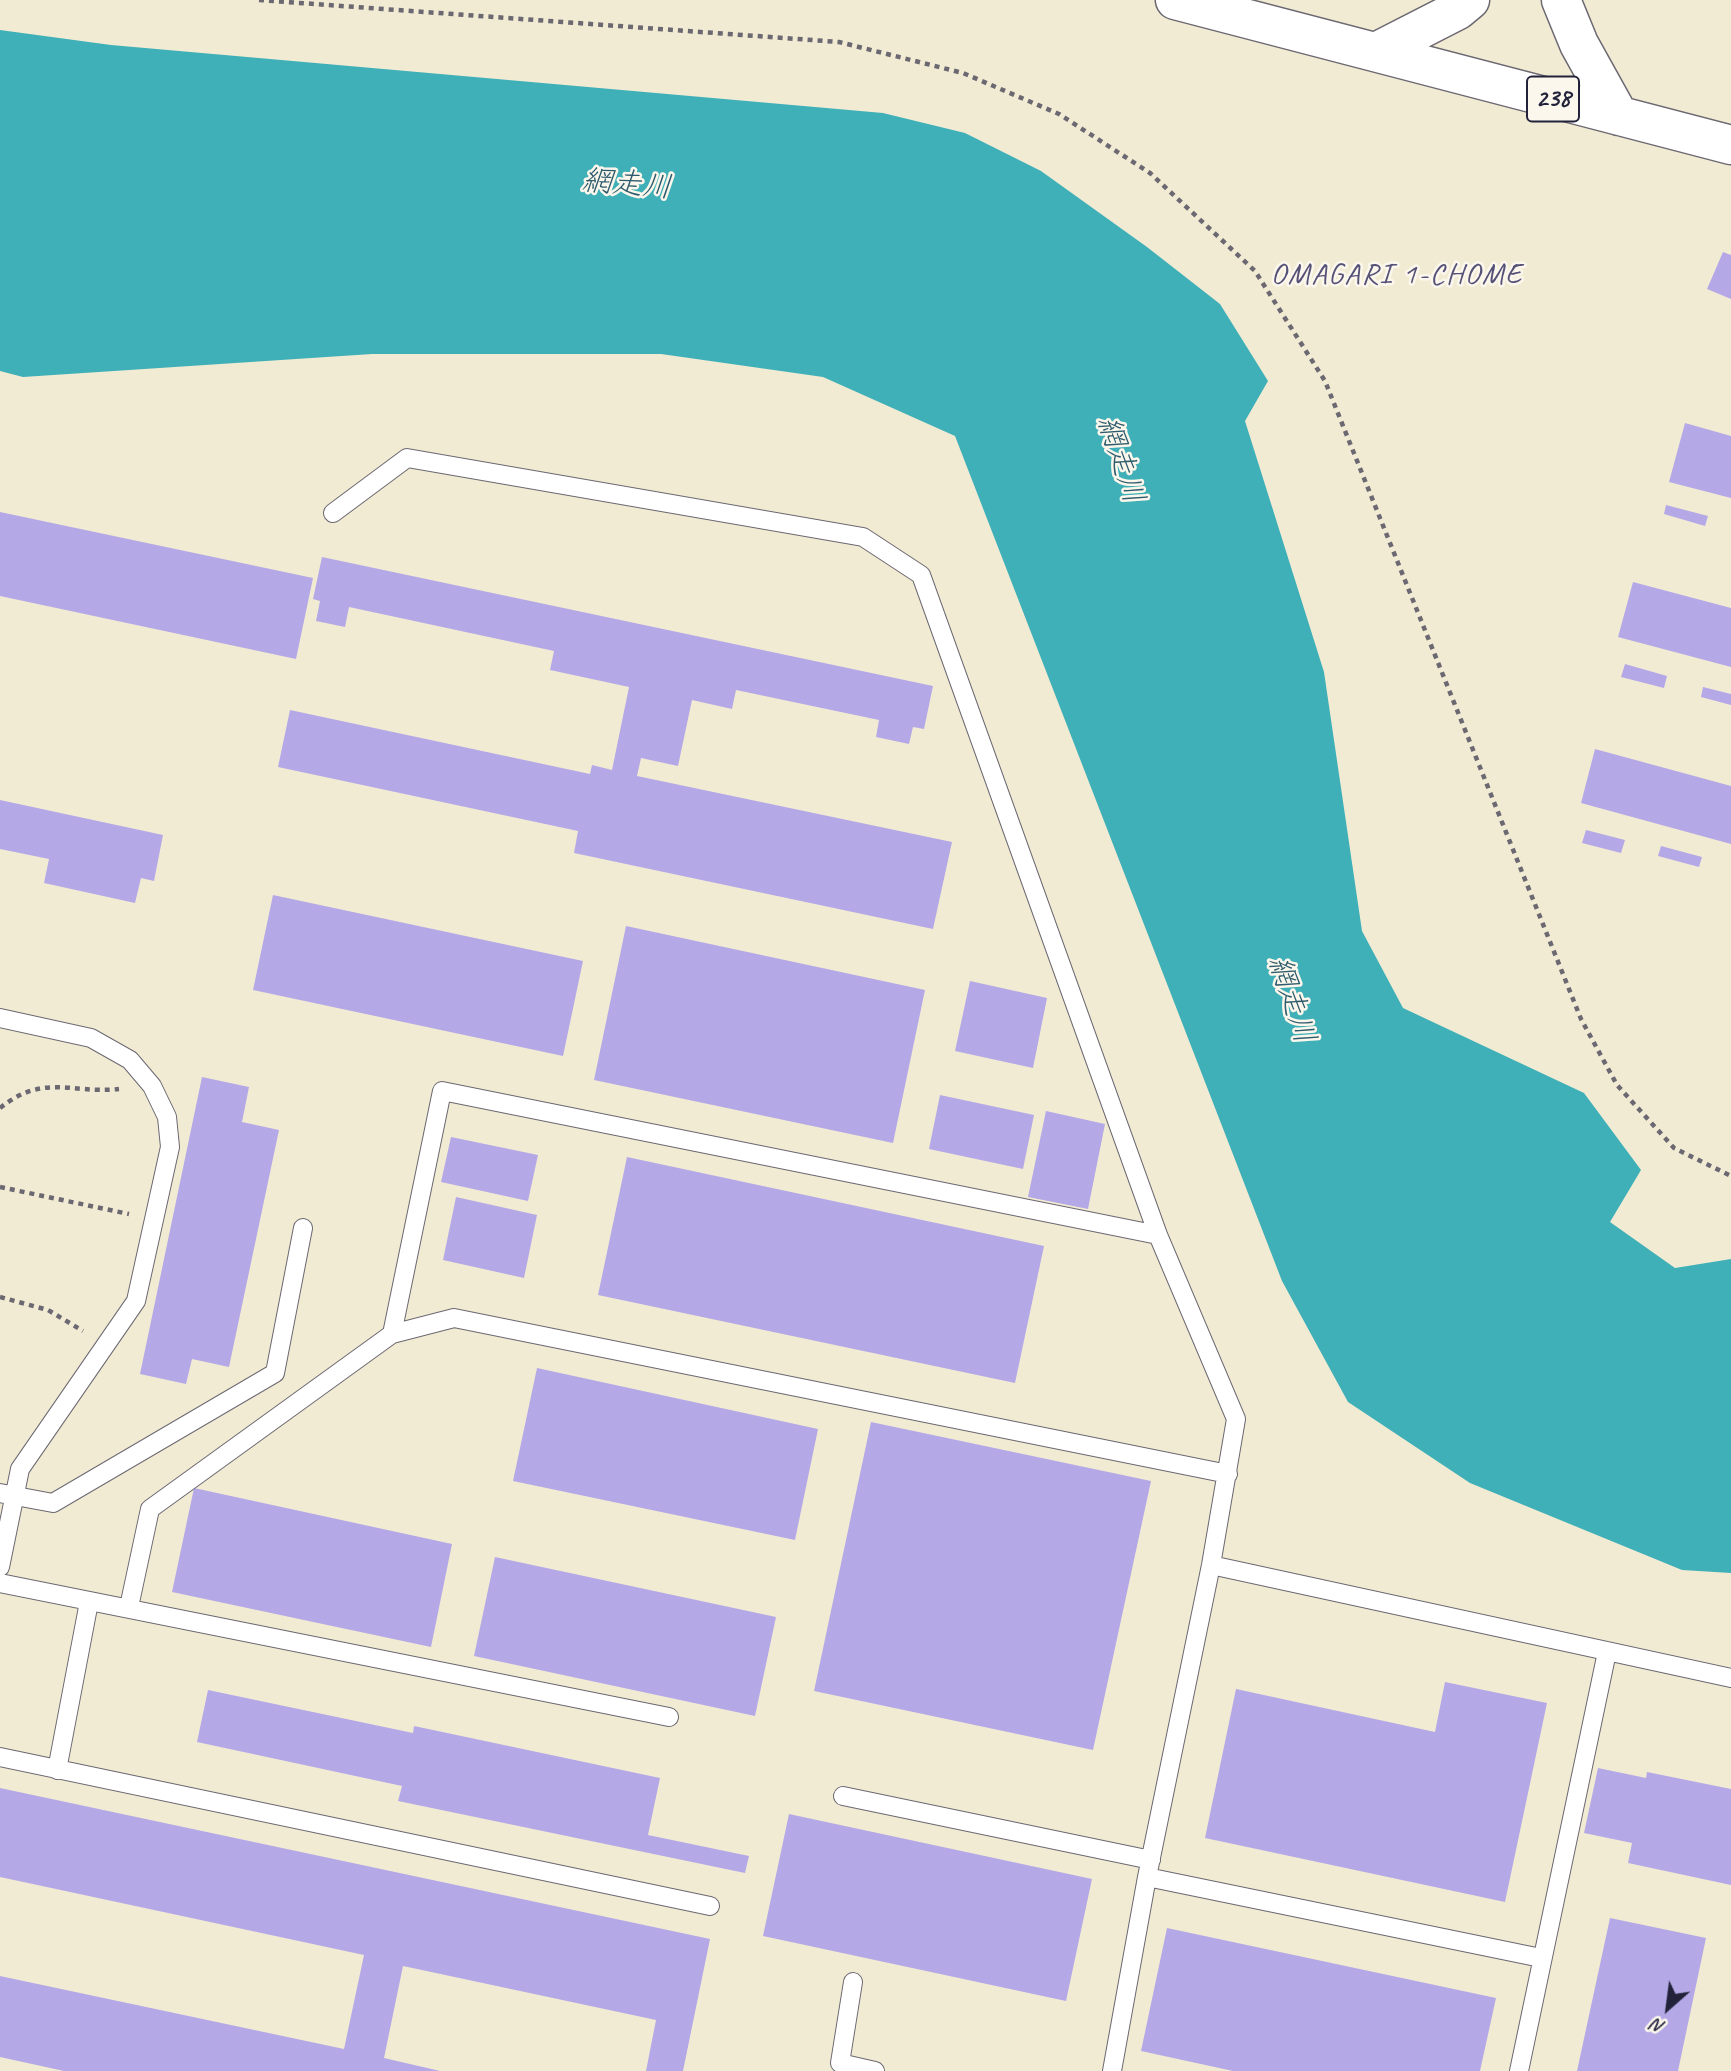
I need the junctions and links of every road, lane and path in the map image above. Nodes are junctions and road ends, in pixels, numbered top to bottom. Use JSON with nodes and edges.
{"nodes":[{"id":1,"x":259,"y":0,"type":"edge"},
{"id":2,"x":1175,"y":0,"type":"edge"},
{"id":3,"x":1470,"y":0,"type":"edge"},
{"id":4,"x":1561,"y":0,"type":"edge"},
{"id":5,"x":1376,"y":52,"type":"junction"},
{"id":6,"x":1619,"y":116,"type":"junction"},
{"id":7,"x":1731,"y":145,"type":"edge"},
{"id":8,"x":333,"y":513,"type":"dead end"},
{"id":9,"x":0,"y":1018,"type":"edge"},
{"id":10,"x":152,"y":1086,"type":"junction"},
{"id":11,"x":0,"y":1108,"type":"edge"},
{"id":12,"x":1731,"y":1176,"type":"edge"},
{"id":13,"x":0,"y":1187,"type":"edge"},
{"id":14,"x":157,"y":1220,"type":"junction"},
{"id":15,"x":303,"y":1228,"type":"dead end"},
{"id":16,"x":1158,"y":1235,"type":"junction"},
{"id":17,"x":0,"y":1297,"type":"edge"},
{"id":18,"x":392,"y":1334,"type":"junction"},
{"id":19,"x":108,"y":1345,"type":"junction"},
{"id":20,"x":1228,"y":1474,"type":"junction"},
{"id":21,"x":8,"y":1494,"type":"edge"},
{"id":22,"x":1211,"y":1565,"type":"junction"},
{"id":23,"x":0,"y":1567,"type":"edge"},
{"id":24,"x":0,"y":1583,"type":"edge"},
{"id":25,"x":89,"y":1602,"type":"junction"},
{"id":26,"x":129,"y":1607,"type":"junction"},
{"id":27,"x":1607,"y":1652,"type":"junction"},
{"id":28,"x":1731,"y":1678,"type":"edge"},
{"id":29,"x":669,"y":1717,"type":"dead end"},
{"id":30,"x":0,"y":1757,"type":"edge"},
{"id":31,"x":57,"y":1770,"type":"junction"},
{"id":32,"x":843,"y":1796,"type":"dead end"},
{"id":33,"x":1149,"y":1869,"type":"junction"},
{"id":34,"x":710,"y":1906,"type":"dead end"},
{"id":35,"x":1541,"y":1958,"type":"junction"},
{"id":36,"x":853,"y":1982,"type":"dead end"},
{"id":37,"x":875,"y":2071,"type":"edge"},
{"id":38,"x":1112,"y":2071,"type":"edge"},
{"id":39,"x":1519,"y":2071,"type":"edge"}],
"edges":[{"from":1,"to":12,"type":"path"},
{"from":2,"to":5,"type":"highway"},
{"from":3,"to":5,"type":"highway"},
{"from":4,"to":6,"type":"highway"},
{"from":5,"to":6,"type":"highway","number":"238"},
{"from":6,"to":7,"type":"highway","number":"238"},
{"from":8,"to":16,"type":"lane"},
{"from":9,"to":10,"type":"lane"},
{"from":10,"to":11,"type":"path"},
{"from":10,"to":14,"type":"lane"},
{"from":13,"to":14,"type":"path"},
{"from":14,"to":19,"type":"lane"},
{"from":15,"to":21,"type":"lane"},
{"from":16,"to":18,"type":"lane"},
{"from":16,"to":20,"type":"lane"},
{"from":17,"to":19,"type":"path"},
{"from":18,"to":20,"type":"lane"},
{"from":18,"to":26,"type":"lane"},
{"from":19,"to":21,"type":"lane"},
{"from":20,"to":22,"type":"lane"},
{"from":21,"to":23,"type":"lane"},
{"from":22,"to":27,"type":"lane"},
{"from":22,"to":33,"type":"lane"},
{"from":24,"to":25,"type":"lane"},
{"from":25,"to":26,"type":"lane"},
{"from":25,"to":31,"type":"lane"},
{"from":26,"to":29,"type":"lane"},
{"from":27,"to":28,"type":"lane"},
{"from":27,"to":35,"type":"lane"},
{"from":30,"to":31,"type":"lane"},
{"from":31,"to":34,"type":"lane"},
{"from":32,"to":33,"type":"lane"},
{"from":33,"to":35,"type":"lane"},
{"from":33,"to":38,"type":"lane"},
{"from":35,"to":39,"type":"lane"},
{"from":36,"to":37,"type":"lane"}]}
